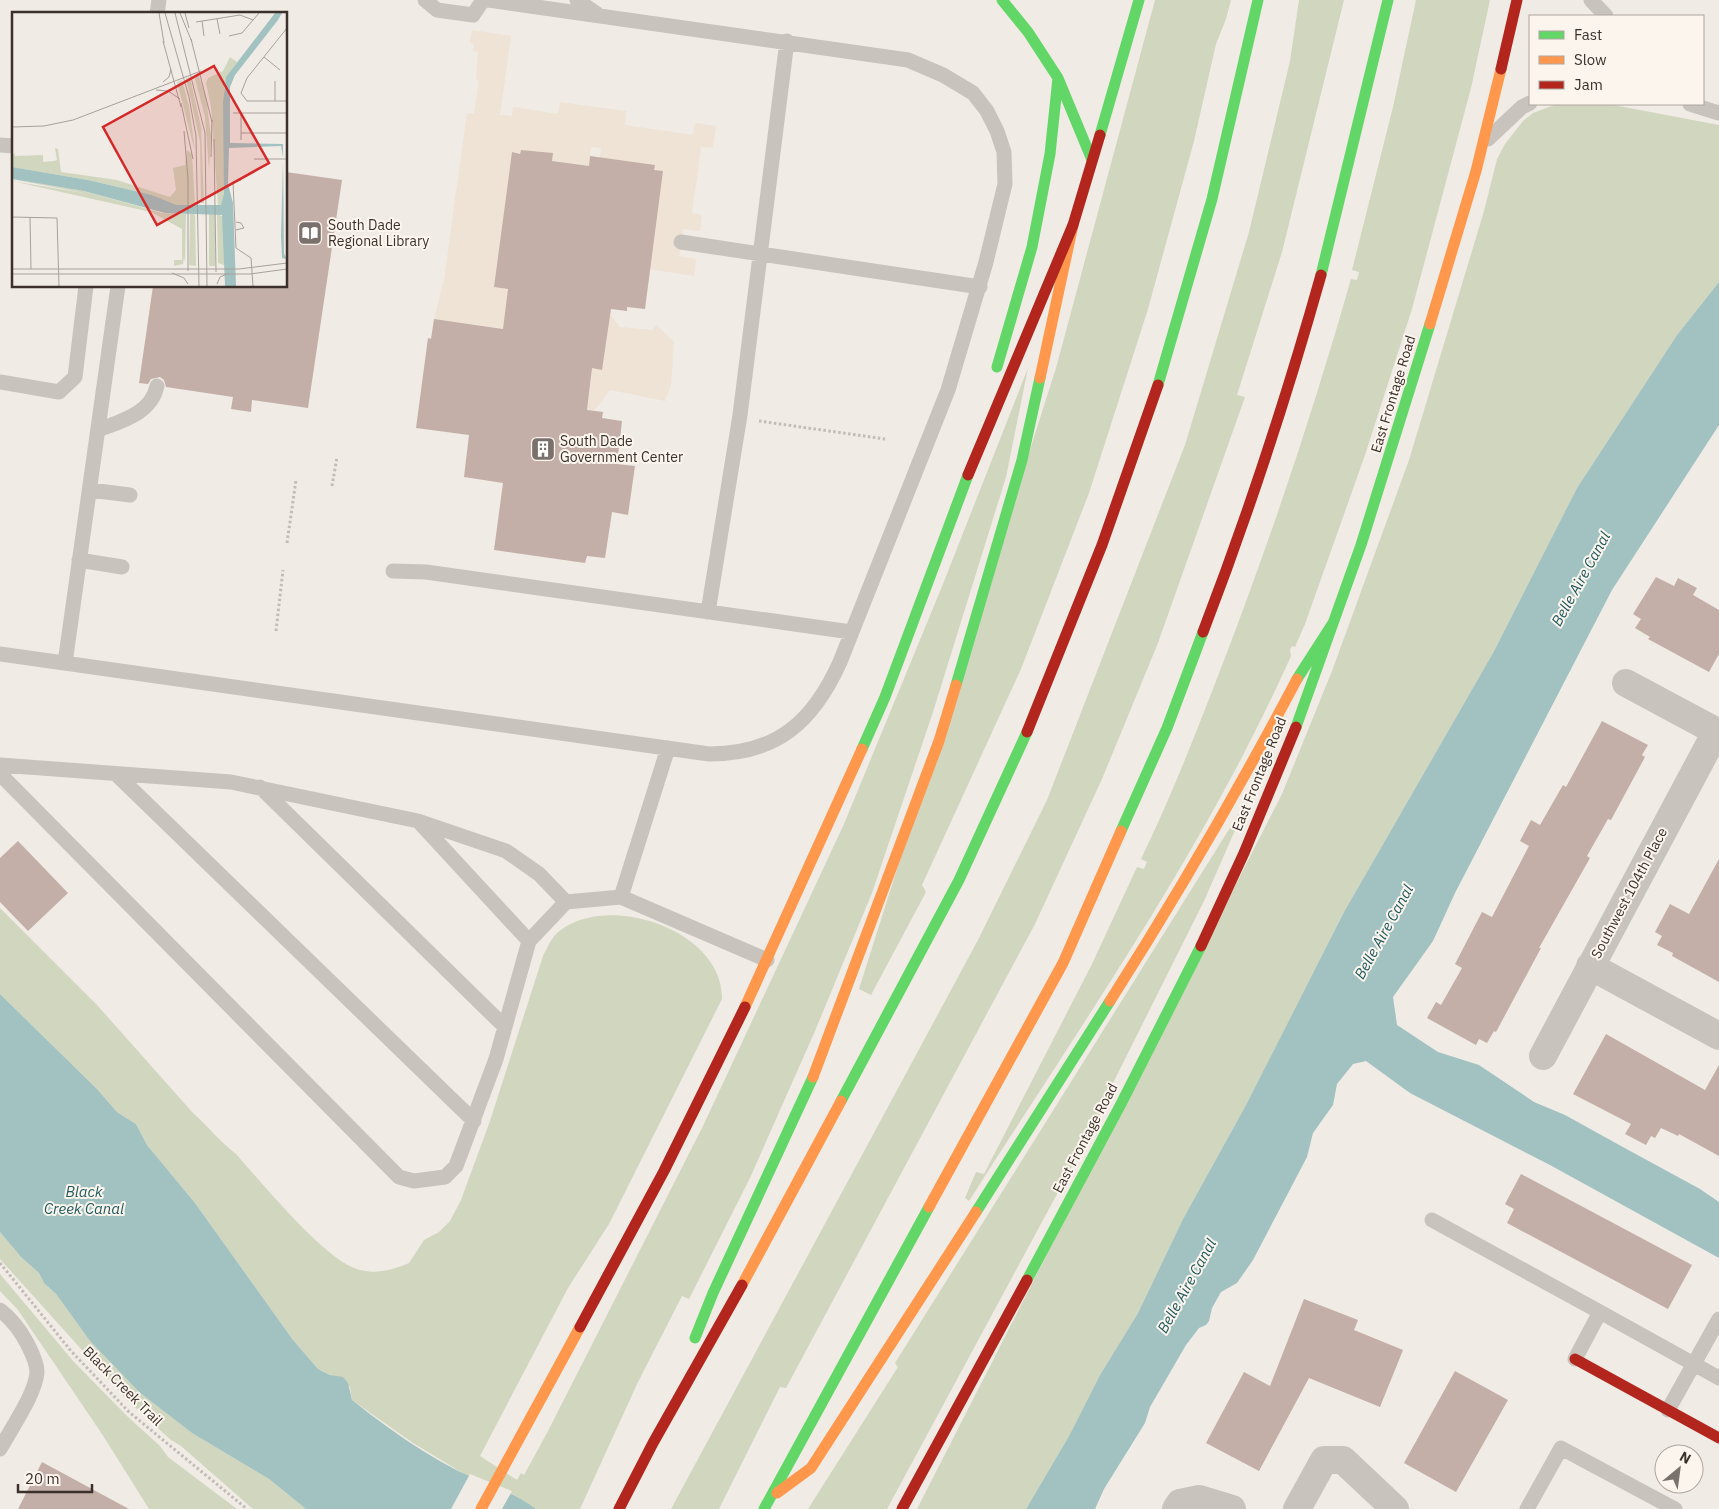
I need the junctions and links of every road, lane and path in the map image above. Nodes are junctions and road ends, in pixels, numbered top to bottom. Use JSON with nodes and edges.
{"nodes":[{"id":1,"x":425,"y":0,"type":"edge"},
{"id":2,"x":483,"y":0,"type":"edge"},
{"id":3,"x":488,"y":0,"type":"edge"},
{"id":4,"x":577,"y":0,"type":"edge"},
{"id":5,"x":1002,"y":0,"type":"edge"},
{"id":6,"x":1139,"y":0,"type":"edge"},
{"id":7,"x":1258,"y":0,"type":"edge"},
{"id":8,"x":1388,"y":0,"type":"edge"},
{"id":9,"x":1518,"y":0,"type":"edge"},
{"id":10,"x":1591,"y":0,"type":"edge"},
{"id":11,"x":517,"y":2,"type":"edge"},
{"id":12,"x":598,"y":15,"type":"junction"},
{"id":13,"x":1605,"y":15,"type":"edge"},
{"id":14,"x":787,"y":41,"type":"junction"},
{"id":15,"x":1058,"y":78,"type":"junction"},
{"id":16,"x":1529,"y":104,"type":"edge"},
{"id":17,"x":1692,"y":105,"type":"edge"},
{"id":18,"x":1719,"y":114,"type":"edge"},
{"id":19,"x":1483,"y":143,"type":"junction"},
{"id":20,"x":1092,"y":160,"type":"junction"},
{"id":21,"x":1073,"y":226,"type":"junction"},
{"id":22,"x":681,"y":242,"type":"dead end"},
{"id":23,"x":760,"y":253,"type":"junction"},
{"id":24,"x":980,"y":287,"type":"junction"},
{"id":25,"x":86,"y":288,"type":"edge"},
{"id":26,"x":118,"y":288,"type":"edge"},
{"id":27,"x":993,"y":379,"type":"dead end"},
{"id":28,"x":0,"y":382,"type":"edge"},
{"id":29,"x":156,"y":386,"type":"dead end"},
{"id":30,"x":988,"y":398,"type":"dead end"},
{"id":31,"x":758,"y":421,"type":"dead end"},
{"id":32,"x":98,"y":430,"type":"junction"},
{"id":33,"x":885,"y":439,"type":"dead end"},
{"id":34,"x":337,"y":457,"type":"dead end"},
{"id":35,"x":296,"y":480,"type":"dead end"},
{"id":36,"x":966,"y":480,"type":"junction"},
{"id":37,"x":332,"y":486,"type":"dead end"},
{"id":38,"x":90,"y":490,"type":"junction"},
{"id":39,"x":130,"y":495,"type":"dead end"},
{"id":40,"x":287,"y":543,"type":"dead end"},
{"id":41,"x":79,"y":560,"type":"junction"},
{"id":42,"x":122,"y":568,"type":"dead end"},
{"id":43,"x":283,"y":570,"type":"dead end"},
{"id":44,"x":393,"y":571,"type":"dead end"},
{"id":45,"x":708,"y":612,"type":"junction"},
{"id":46,"x":1333,"y":623,"type":"junction"},
{"id":47,"x":276,"y":630,"type":"dead end"},
{"id":48,"x":851,"y":632,"type":"junction"},
{"id":49,"x":0,"y":654,"type":"edge"},
{"id":50,"x":66,"y":663,"type":"junction"},
{"id":51,"x":1626,"y":683,"type":"dead end"},
{"id":52,"x":1718,"y":732,"type":"edge"},
{"id":53,"x":668,"y":748,"type":"junction"},
{"id":54,"x":0,"y":766,"type":"edge"},
{"id":55,"x":0,"y":774,"type":"edge"},
{"id":56,"x":116,"y":774,"type":"junction"},
{"id":57,"x":260,"y":788,"type":"junction"},
{"id":58,"x":418,"y":821,"type":"junction"},
{"id":59,"x":621,"y":898,"type":"junction"},
{"id":60,"x":566,"y":902,"type":"junction"},
{"id":61,"x":529,"y":940,"type":"junction"},
{"id":62,"x":767,"y":960,"type":"junction"},
{"id":63,"x":1590,"y":966,"type":"junction"},
{"id":64,"x":505,"y":1027,"type":"junction"},
{"id":65,"x":1719,"y":1036,"type":"edge"},
{"id":66,"x":1543,"y":1056,"type":"dead end"},
{"id":67,"x":474,"y":1122,"type":"junction"},
{"id":68,"x":1432,"y":1220,"type":"dead end"},
{"id":69,"x":0,"y":1263,"type":"edge"},
{"id":70,"x":0,"y":1310,"type":"edge"},
{"id":71,"x":1600,"y":1312,"type":"junction"},
{"id":72,"x":1719,"y":1319,"type":"edge"},
{"id":73,"x":692,"y":1346,"type":"dead end"},
{"id":74,"x":1575,"y":1359,"type":"joint"},
{"id":75,"x":685,"y":1363,"type":"dead end"},
{"id":76,"x":1694,"y":1364,"type":"junction"},
{"id":77,"x":1719,"y":1378,"type":"edge"},
{"id":78,"x":1668,"y":1410,"type":"junction"},
{"id":79,"x":1719,"y":1438,"type":"edge"},
{"id":80,"x":652,"y":1443,"type":"junction"},
{"id":81,"x":0,"y":1448,"type":"edge"},
{"id":82,"x":770,"y":1498,"type":"junction"},
{"id":83,"x":247,"y":1509,"type":"edge"},
{"id":84,"x":481,"y":1509,"type":"edge"},
{"id":85,"x":619,"y":1509,"type":"edge"},
{"id":86,"x":764,"y":1509,"type":"edge"},
{"id":87,"x":902,"y":1509,"type":"edge"},
{"id":88,"x":1176,"y":1509,"type":"edge"},
{"id":89,"x":1232,"y":1509,"type":"edge"},
{"id":90,"x":1298,"y":1509,"type":"edge"},
{"id":91,"x":1395,"y":1509,"type":"edge"},
{"id":92,"x":1527,"y":1509,"type":"edge"},
{"id":93,"x":1675,"y":1509,"type":"edge"}],
"edges":[{"from":1,"to":2,"type":"lane"},
{"from":3,"to":11,"type":"lane"},
{"from":4,"to":12,"type":"lane"},
{"from":5,"to":15,"type":"main road"},
{"from":6,"to":20,"type":"main road"},
{"from":7,"to":80,"type":"main road"},
{"from":8,"to":82,"type":"main road"},
{"from":9,"to":19,"type":"main road","name":"East Frontage Road"},
{"from":10,"to":13,"type":"lane"},
{"from":11,"to":12,"type":"lane"},
{"from":12,"to":14,"type":"lane"},
{"from":14,"to":23,"type":"lane"},
{"from":14,"to":24,"type":"lane"},
{"from":15,"to":20,"type":"main road"},
{"from":15,"to":27,"type":"main road"},
{"from":16,"to":19,"type":"lane"},
{"from":17,"to":18,"type":"lane"},
{"from":19,"to":46,"type":"main road","name":"East Frontage Road"},
{"from":20,"to":21,"type":"main road"},
{"from":21,"to":36,"type":"main road"},
{"from":21,"to":73,"type":"main road"},
{"from":22,"to":23,"type":"lane"},
{"from":23,"to":24,"type":"lane"},
{"from":23,"to":45,"type":"lane"},
{"from":24,"to":48,"type":"lane"},
{"from":25,"to":28,"type":"lane"},
{"from":26,"to":32,"type":"lane"},
{"from":29,"to":32,"type":"lane"},
{"from":30,"to":36,"type":"main road"},
{"from":31,"to":33,"type":"path"},
{"from":32,"to":38,"type":"lane"},
{"from":34,"to":37,"type":"path"},
{"from":35,"to":40,"type":"path"},
{"from":36,"to":62,"type":"main road"},
{"from":38,"to":39,"type":"lane"},
{"from":38,"to":41,"type":"lane"},
{"from":41,"to":42,"type":"lane"},
{"from":41,"to":50,"type":"lane"},
{"from":43,"to":47,"type":"path"},
{"from":44,"to":45,"type":"lane"},
{"from":45,"to":48,"type":"lane"},
{"from":46,"to":82,"type":"main road"},
{"from":46,"to":87,"type":"main road","name":"East Frontage Road"},
{"from":48,"to":53,"type":"lane"},
{"from":49,"to":50,"type":"lane"},
{"from":50,"to":53,"type":"lane"},
{"from":51,"to":52,"type":"street"},
{"from":52,"to":63,"type":"street","name":"Southwest 104th Place"},
{"from":53,"to":59,"type":"lane"},
{"from":54,"to":56,"type":"lane"},
{"from":55,"to":67,"type":"lane"},
{"from":56,"to":57,"type":"lane"},
{"from":56,"to":67,"type":"lane"},
{"from":57,"to":58,"type":"lane"},
{"from":57,"to":64,"type":"lane"},
{"from":58,"to":60,"type":"lane"},
{"from":58,"to":61,"type":"lane"},
{"from":59,"to":60,"type":"lane"},
{"from":59,"to":62,"type":"lane"},
{"from":60,"to":61,"type":"lane"},
{"from":61,"to":64,"type":"lane"},
{"from":62,"to":84,"type":"main road"},
{"from":63,"to":65,"type":"street"},
{"from":63,"to":66,"type":"street","name":"Southwest 104th Place"},
{"from":64,"to":67,"type":"lane"},
{"from":68,"to":71,"type":"lane"},
{"from":69,"to":83,"type":"path","name":"Black Creek Trail"},
{"from":70,"to":81,"type":"lane"},
{"from":71,"to":74,"type":"lane"},
{"from":71,"to":76,"type":"lane"},
{"from":72,"to":76,"type":"lane"},
{"from":74,"to":78,"type":"main road"},
{"from":75,"to":80,"type":"main road"},
{"from":76,"to":77,"type":"lane"},
{"from":76,"to":78,"type":"lane"},
{"from":78,"to":79,"type":"main road"},
{"from":80,"to":85,"type":"main road"},
{"from":82,"to":86,"type":"main road"},
{"from":88,"to":89,"type":"street"},
{"from":90,"to":91,"type":"street"},
{"from":92,"to":93,"type":"lane"}]}
